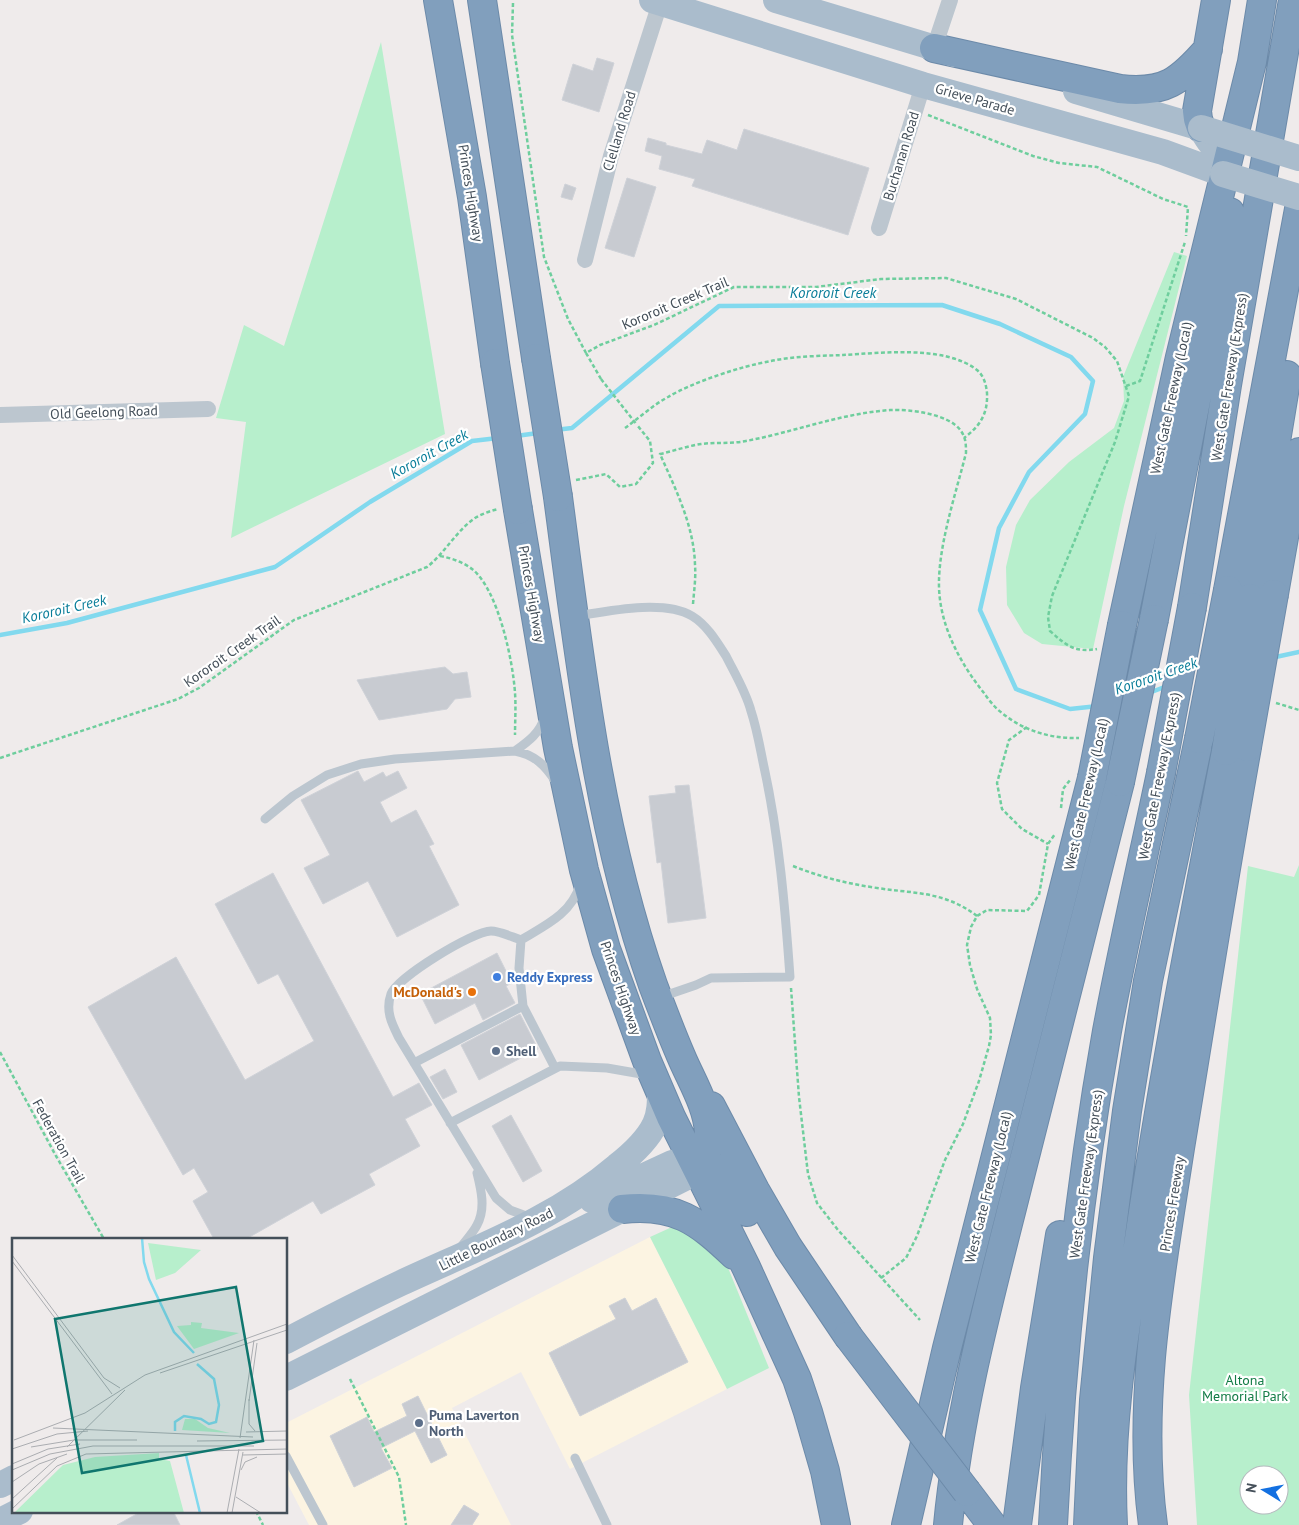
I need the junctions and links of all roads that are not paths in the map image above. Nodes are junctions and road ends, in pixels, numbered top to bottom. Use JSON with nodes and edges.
{"nodes":[{"id":1,"x":438,"y":0,"type":"edge"},
{"id":2,"x":482,"y":0,"type":"edge"},
{"id":3,"x":776,"y":0,"type":"edge"},
{"id":4,"x":950,"y":0,"type":"edge"},
{"id":5,"x":1216,"y":0,"type":"edge"},
{"id":6,"x":1262,"y":0,"type":"edge"},
{"id":7,"x":1293,"y":0,"type":"edge"},
{"id":8,"x":654,"y":1,"type":"edge"},
{"id":9,"x":506,"y":2,"type":"edge"},
{"id":10,"x":488,"y":30,"type":"junction"},
{"id":11,"x":934,"y":48,"type":"junction"},
{"id":12,"x":1208,"y":49,"type":"junction"},
{"id":13,"x":1252,"y":62,"type":"junction"},
{"id":14,"x":923,"y":85,"type":"junction"},
{"id":15,"x":1201,"y":128,"type":"junction"},
{"id":16,"x":1299,"y":158,"type":"edge"},
{"id":17,"x":1225,"y":166,"type":"junction"},
{"id":18,"x":1299,"y":182,"type":"edge"},
{"id":19,"x":1299,"y":198,"type":"edge"},
{"id":20,"x":1299,"y":209,"type":"edge"},
{"id":21,"x":880,"y":228,"type":"dead end"},
{"id":22,"x":585,"y":260,"type":"dead end"},
{"id":23,"x":1299,"y":269,"type":"edge"},
{"id":24,"x":208,"y":409,"type":"dead end"},
{"id":25,"x":0,"y":415,"type":"edge"},
{"id":26,"x":1299,"y":452,"type":"edge"},
{"id":27,"x":1251,"y":594,"type":"junction"},
{"id":28,"x":574,"y":617,"type":"junction"},
{"id":29,"x":548,"y":693,"type":"junction"},
{"id":30,"x":1237,"y":749,"type":"junction"},
{"id":31,"x":515,"y":751,"type":"junction"},
{"id":32,"x":569,"y":804,"type":"junction"},
{"id":33,"x":265,"y":819,"type":"dead end"},
{"id":34,"x":584,"y":870,"type":"junction"},
{"id":35,"x":1222,"y":886,"type":"junction"},
{"id":36,"x":521,"y":940,"type":"junction"},
{"id":37,"x":638,"y":941,"type":"junction"},
{"id":38,"x":613,"y":970,"type":"junction"},
{"id":39,"x":658,"y":998,"type":"junction"},
{"id":40,"x":523,"y":1006,"type":"junction"},
{"id":41,"x":1107,"y":1032,"type":"junction"},
{"id":42,"x":680,"y":1055,"type":"junction"},
{"id":43,"x":414,"y":1063,"type":"junction"},
{"id":44,"x":555,"y":1068,"type":"junction"},
{"id":45,"x":657,"y":1084,"type":"junction"},
{"id":46,"x":450,"y":1124,"type":"junction"},
{"id":47,"x":697,"y":1163,"type":"junction"},
{"id":48,"x":475,"y":1165,"type":"junction"},
{"id":49,"x":622,"y":1209,"type":"junction"},
{"id":50,"x":545,"y":1216,"type":"junction"},
{"id":51,"x":450,"y":1262,"type":"junction"},
{"id":52,"x":746,"y":1267,"type":"junction"},
{"id":53,"x":848,"y":1336,"type":"junction"},
{"id":54,"x":288,"y":1340,"type":"edge"},
{"id":55,"x":1120,"y":1361,"type":"junction"},
{"id":56,"x":288,"y":1377,"type":"edge"},
{"id":57,"x":575,"y":1458,"type":"dead end"},
{"id":58,"x":288,"y":1460,"type":"edge"},
{"id":59,"x":12,"y":1479,"type":"edge"},
{"id":60,"x":0,"y":1485,"type":"edge"},
{"id":61,"x":18,"y":1512,"type":"edge"},
{"id":62,"x":0,"y":1522,"type":"edge"},
{"id":63,"x":323,"y":1525,"type":"edge"},
{"id":64,"x":607,"y":1525,"type":"edge"},
{"id":65,"x":836,"y":1525,"type":"edge"},
{"id":66,"x":906,"y":1525,"type":"edge"},
{"id":67,"x":948,"y":1525,"type":"edge"},
{"id":68,"x":992,"y":1525,"type":"edge"},
{"id":69,"x":1017,"y":1525,"type":"edge"},
{"id":70,"x":1053,"y":1525,"type":"edge"},
{"id":71,"x":1088,"y":1525,"type":"edge"},
{"id":72,"x":1113,"y":1525,"type":"edge"},
{"id":73,"x":1153,"y":1525,"type":"edge"}],
"edges":[{"from":1,"to":29,"type":"highway","name":"Princes Highway","bridge":true},
{"from":2,"to":10,"type":"highway"},
{"from":3,"to":11,"type":"main road"},
{"from":4,"to":11,"type":"street"},
{"from":5,"to":12,"type":"highway"},
{"from":6,"to":13,"type":"highway","name":"West Gate Freeway (Local)"},
{"from":7,"to":41,"type":"highway","name":"West Gate Freeway (Express)","bridge":true},
{"from":8,"to":14,"type":"main road","name":"Grieve Parade"},
{"from":8,"to":22,"type":"street","name":"Clelland Road"},
{"from":9,"to":10,"type":"main road"},
{"from":10,"to":28,"type":"highway","bridge":true},
{"from":11,"to":12,"type":"highway"},
{"from":11,"to":14,"type":"main road"},
{"from":11,"to":15,"type":"main road"},
{"from":12,"to":15,"type":"highway"},
{"from":13,"to":66,"type":"highway","name":"West Gate Freeway (Local)","bridge":true},
{"from":13,"to":67,"type":"highway","bridge":true},
{"from":14,"to":17,"type":"main road","name":"Grieve Parade"},
{"from":14,"to":21,"type":"street","name":"Buchanan Road"},
{"from":15,"to":16,"type":"main road","bridge":true},
{"from":15,"to":17,"type":"main road"},
{"from":17,"to":18,"type":"main road"},
{"from":17,"to":19,"type":"main road","name":"Grieve Parade","bridge":true},
{"from":20,"to":27,"type":"highway"},
{"from":23,"to":27,"type":"highway"},
{"from":24,"to":25,"type":"street","name":"Old Geelong Road"},
{"from":26,"to":27,"type":"highway"},
{"from":27,"to":30,"type":"highway","bridge":true},
{"from":27,"to":71,"type":"highway","bridge":true},
{"from":28,"to":37,"type":"highway"},
{"from":28,"to":39,"type":"lane"},
{"from":29,"to":31,"type":"lane"},
{"from":29,"to":32,"type":"highway","name":"Princes Highway"},
{"from":30,"to":35,"type":"highway"},
{"from":30,"to":55,"type":"highway"},
{"from":31,"to":32,"type":"lane"},
{"from":31,"to":33,"type":"lane"},
{"from":32,"to":34,"type":"highway","name":"Princes Highway"},
{"from":34,"to":36,"type":"lane"},
{"from":34,"to":38,"type":"highway","name":"Princes Highway"},
{"from":35,"to":55,"type":"highway"},
{"from":35,"to":73,"type":"highway","name":"Princes Freeway"},
{"from":36,"to":40,"type":"lane"},
{"from":36,"to":43,"type":"lane"},
{"from":37,"to":38,"type":"highway"},
{"from":37,"to":39,"type":"highway"},
{"from":38,"to":45,"type":"highway","name":"Princes Highway"},
{"from":39,"to":42,"type":"highway"},
{"from":40,"to":43,"type":"lane"},
{"from":40,"to":44,"type":"lane"},
{"from":41,"to":69,"type":"highway"},
{"from":41,"to":70,"type":"highway","name":"West Gate Freeway (Express)"},
{"from":42,"to":47,"type":"highway"},
{"from":42,"to":53,"type":"highway"},
{"from":43,"to":46,"type":"lane"},
{"from":44,"to":45,"type":"lane"},
{"from":44,"to":46,"type":"lane"},
{"from":45,"to":47,"type":"highway","name":"Princes Highway"},
{"from":45,"to":50,"type":"main road","name":"Little Boundary Road"},
{"from":46,"to":48,"type":"lane"},
{"from":47,"to":49,"type":"main road"},
{"from":47,"to":50,"type":"main road"},
{"from":47,"to":52,"type":"highway","name":"Princes Highway"},
{"from":47,"to":53,"type":"highway"},
{"from":48,"to":50,"type":"lane"},
{"from":48,"to":51,"type":"lane"},
{"from":49,"to":52,"type":"highway"},
{"from":49,"to":56,"type":"main road"},
{"from":50,"to":51,"type":"main road","name":"Little Boundary Road"},
{"from":51,"to":54,"type":"main road","name":"Little Boundary Road"},
{"from":52,"to":65,"type":"highway","name":"Princes Highway"},
{"from":53,"to":68,"type":"highway","bridge":true},
{"from":55,"to":72,"type":"highway"},
{"from":57,"to":64,"type":"lane"},
{"from":58,"to":63,"type":"lane"},
{"from":59,"to":60,"type":"main road"},
{"from":61,"to":62,"type":"main road"}]}
